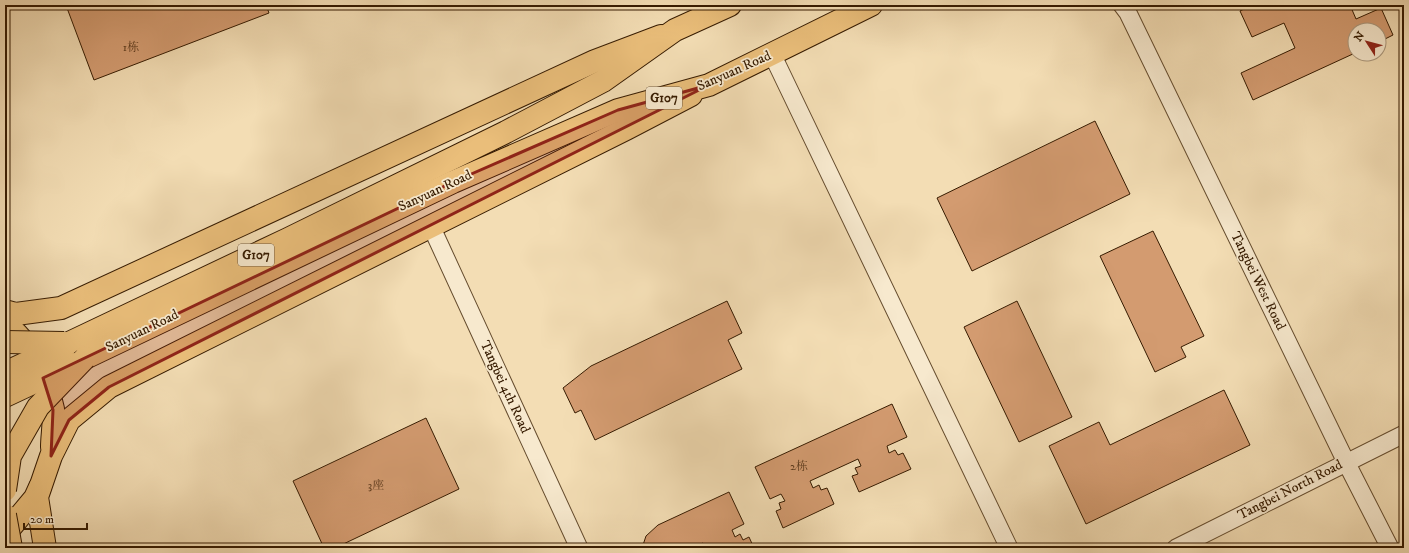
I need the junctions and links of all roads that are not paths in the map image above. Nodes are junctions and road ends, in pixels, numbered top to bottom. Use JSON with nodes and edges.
{"nodes":[{"id":1,"x":730,"y":5,"type":"edge"},
{"id":2,"x":872,"y":5,"type":"edge"},
{"id":3,"x":1125,"y":8,"type":"edge"},
{"id":4,"x":675,"y":30,"type":"junction"},
{"id":5,"x":772,"y":54,"type":"junction"},
{"id":6,"x":709,"y":85,"type":"junction"},
{"id":7,"x":447,"y":173,"type":"junction"},
{"id":8,"x":431,"y":226,"type":"junction"},
{"id":9,"x":5,"y":311,"type":"edge"},
{"id":10,"x":5,"y":324,"type":"edge"},
{"id":11,"x":5,"y":342,"type":"edge"},
{"id":12,"x":69,"y":343,"type":"junction"},
{"id":13,"x":85,"y":358,"type":"junction"},
{"id":14,"x":5,"y":373,"type":"edge"},
{"id":15,"x":5,"y":396,"type":"edge"},
{"id":16,"x":1404,"y":434,"type":"edge"},
{"id":17,"x":51,"y":456,"type":"junction"},
{"id":18,"x":1346,"y":462,"type":"junction"},
{"id":19,"x":5,"y":490,"type":"edge"},
{"id":20,"x":5,"y":515,"type":"edge"},
{"id":21,"x":5,"y":534,"type":"edge"},
{"id":22,"x":11,"y":548,"type":"edge"},
{"id":23,"x":45,"y":548,"type":"edge"},
{"id":24,"x":578,"y":548,"type":"edge"},
{"id":25,"x":1009,"y":548,"type":"edge"},
{"id":26,"x":1176,"y":548,"type":"edge"},
{"id":27,"x":1390,"y":548,"type":"edge"}],
"edges":[{"from":1,"to":4,"type":"main road","name":"Sanyuan Road","number":"G107"},
{"from":2,"to":5,"type":"main road","name":"Sanyuan Road","number":"G107"},
{"from":3,"to":18,"type":"street","name":"Tangbei West Road"},
{"from":4,"to":7,"type":"main road","name":"Sanyuan Road","number":"G107"},
{"from":4,"to":9,"type":"main road"},
{"from":5,"to":6,"type":"main road","name":"Sanyuan Road","number":"G107"},
{"from":5,"to":25,"type":"street"},
{"from":6,"to":7,"type":"main road","name":"Sanyuan Road","number":"G107"},
{"from":6,"to":8,"type":"main road"},
{"from":7,"to":12,"type":"main road","name":"Sanyuan Road","number":"G107"},
{"from":7,"to":13,"type":"main road","name":"Sanyuan Road","number":"G107"},
{"from":8,"to":17,"type":"main road"},
{"from":8,"to":24,"type":"street","name":"Tangbei 4th Road"},
{"from":10,"to":17,"type":"main road"},
{"from":11,"to":12,"type":"main road","bridge":true},
{"from":12,"to":14,"type":"main road","name":"Sanyuan Road","number":"G107","bridge":true},
{"from":13,"to":15,"type":"main road","name":"Sanyuan Road","number":"G107","bridge":true},
{"from":13,"to":19,"type":"main road","bridge":true},
{"from":16,"to":18,"type":"street","name":"Tangbei North Road"},
{"from":17,"to":21,"type":"main road"},
{"from":17,"to":23,"type":"main road"},
{"from":18,"to":26,"type":"street","name":"Tangbei North Road"},
{"from":18,"to":27,"type":"street","name":"Tangbei West Road"},
{"from":20,"to":22,"type":"main road","bridge":true}]}
